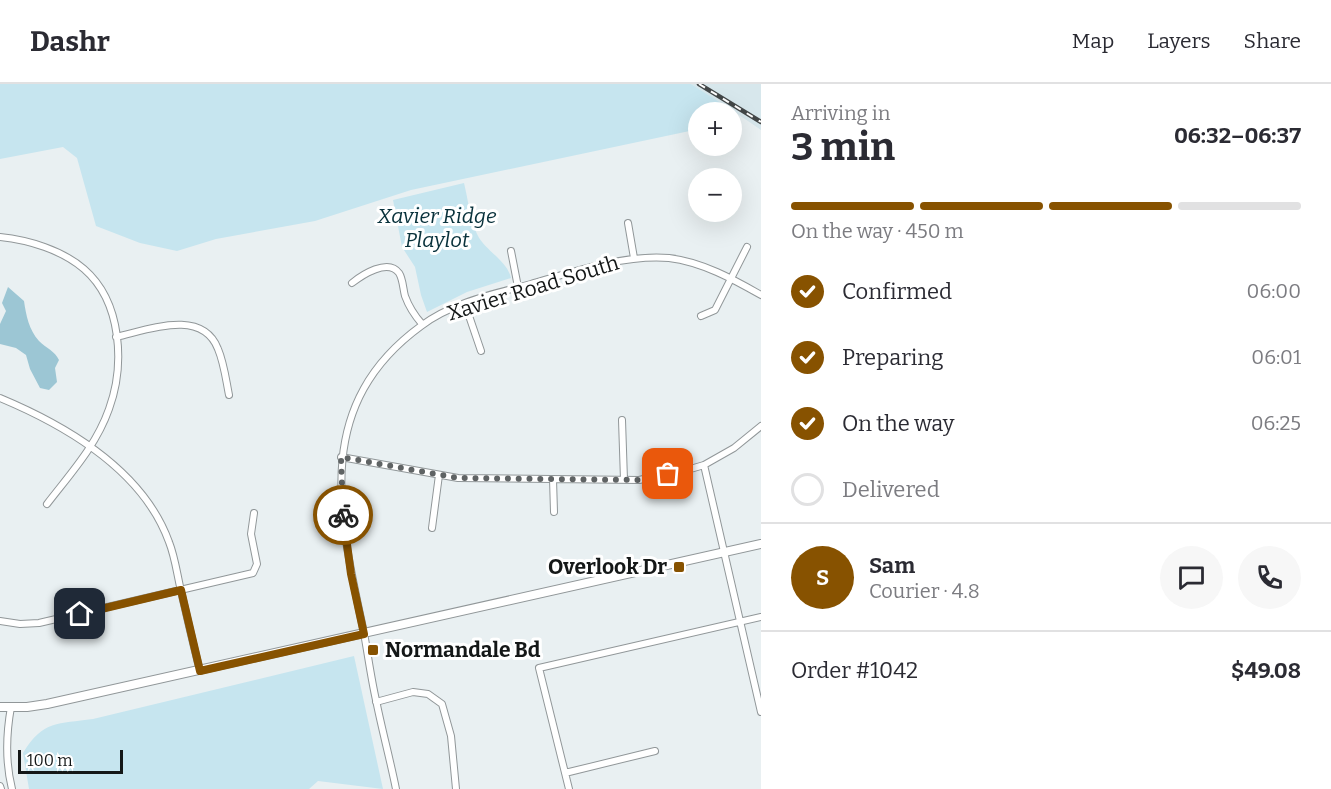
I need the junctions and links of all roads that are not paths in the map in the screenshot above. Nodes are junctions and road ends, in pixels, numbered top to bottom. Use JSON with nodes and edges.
{"nodes":[{"id":1,"x":628,"y":223,"type":"dead end"},
{"id":2,"x":0,"y":237,"type":"edge"},
{"id":3,"x":747,"y":247,"type":"dead end"},
{"id":4,"x":511,"y":251,"type":"dead end"},
{"id":5,"x":634,"y":258,"type":"junction"},
{"id":6,"x":732,"y":279,"type":"junction"},
{"id":7,"x":352,"y":283,"type":"dead end"},
{"id":8,"x":518,"y":287,"type":"junction"},
{"id":9,"x":761,"y":295,"type":"edge"},
{"id":10,"x":465,"y":304,"type":"junction"},
{"id":11,"x":701,"y":316,"type":"dead end"},
{"id":12,"x":422,"y":324,"type":"junction"},
{"id":13,"x":116,"y":337,"type":"junction"},
{"id":14,"x":481,"y":351,"type":"dead end"},
{"id":15,"x":229,"y":395,"type":"dead end"},
{"id":16,"x":0,"y":398,"type":"edge"},
{"id":17,"x":622,"y":420,"type":"dead end"},
{"id":18,"x":760,"y":428,"type":"edge"},
{"id":19,"x":91,"y":448,"type":"junction"},
{"id":20,"x":341,"y":457,"type":"junction"},
{"id":21,"x":704,"y":465,"type":"junction"},
{"id":22,"x":439,"y":475,"type":"junction"},
{"id":23,"x":553,"y":479,"type":"junction"},
{"id":24,"x":624,"y":480,"type":"junction"},
{"id":25,"x":47,"y":504,"type":"dead end"},
{"id":26,"x":554,"y":512,"type":"dead end"},
{"id":27,"x":254,"y":513,"type":"dead end"},
{"id":28,"x":432,"y":528,"type":"dead end"},
{"id":29,"x":761,"y":544,"type":"edge"},
{"id":30,"x":724,"y":552,"type":"junction"},
{"id":31,"x":181,"y":590,"type":"junction"},
{"id":32,"x":761,"y":617,"type":"edge"},
{"id":33,"x":0,"y":621,"type":"edge"},
{"id":34,"x":740,"y":622,"type":"junction"},
{"id":35,"x":364,"y":634,"type":"junction"},
{"id":36,"x":200,"y":671,"type":"junction"},
{"id":37,"x":376,"y":702,"type":"junction"},
{"id":38,"x":0,"y":707,"type":"edge"},
{"id":39,"x":11,"y":707,"type":"junction"},
{"id":40,"x":761,"y":712,"type":"edge"},
{"id":41,"x":654,"y":751,"type":"dead end"},
{"id":42,"x":565,"y":772,"type":"junction"},
{"id":43,"x":12,"y":789,"type":"edge"},
{"id":44,"x":396,"y":789,"type":"edge"},
{"id":45,"x":456,"y":789,"type":"edge"},
{"id":46,"x":569,"y":789,"type":"edge"}],
"edges":[{"from":1,"to":5,"type":"street"},
{"from":2,"to":13,"type":"street"},
{"from":3,"to":6,"type":"street"},
{"from":4,"to":8,"type":"street"},
{"from":5,"to":6,"type":"street","name":"Xavier Road South"},
{"from":5,"to":8,"type":"street","name":"Xavier Road South"},
{"from":6,"to":9,"type":"street","name":"Xavier Road South"},
{"from":6,"to":11,"type":"street"},
{"from":7,"to":12,"type":"street"},
{"from":8,"to":10,"type":"street","name":"Xavier Road South"},
{"from":10,"to":12,"type":"street","name":"Xavier Road South"},
{"from":10,"to":14,"type":"street"},
{"from":12,"to":20,"type":"street","name":"Xavier Road South"},
{"from":13,"to":15,"type":"street"},
{"from":13,"to":19,"type":"street"},
{"from":16,"to":19,"type":"street"},
{"from":17,"to":24,"type":"street"},
{"from":18,"to":21,"type":"street"},
{"from":19,"to":25,"type":"street"},
{"from":19,"to":31,"type":"street"},
{"from":20,"to":22,"type":"street"},
{"from":20,"to":35,"type":"street","name":"Xavier Road South"},
{"from":21,"to":24,"type":"street"},
{"from":21,"to":30,"type":"street"},
{"from":22,"to":23,"type":"street"},
{"from":22,"to":28,"type":"street"},
{"from":23,"to":24,"type":"street"},
{"from":23,"to":26,"type":"street"},
{"from":27,"to":31,"type":"street"},
{"from":29,"to":30,"type":"street"},
{"from":30,"to":34,"type":"street"},
{"from":30,"to":35,"type":"street"},
{"from":31,"to":33,"type":"street"},
{"from":31,"to":36,"type":"street"},
{"from":32,"to":34,"type":"street"},
{"from":34,"to":40,"type":"street"},
{"from":34,"to":42,"type":"street"},
{"from":35,"to":36,"type":"street"},
{"from":35,"to":37,"type":"street","name":"Xavier Road South"},
{"from":36,"to":39,"type":"street"},
{"from":37,"to":44,"type":"street","name":"Xavier Road South"},
{"from":37,"to":45,"type":"street"},
{"from":38,"to":39,"type":"street"},
{"from":39,"to":43,"type":"street"},
{"from":41,"to":42,"type":"street"},
{"from":42,"to":46,"type":"street"}]}
